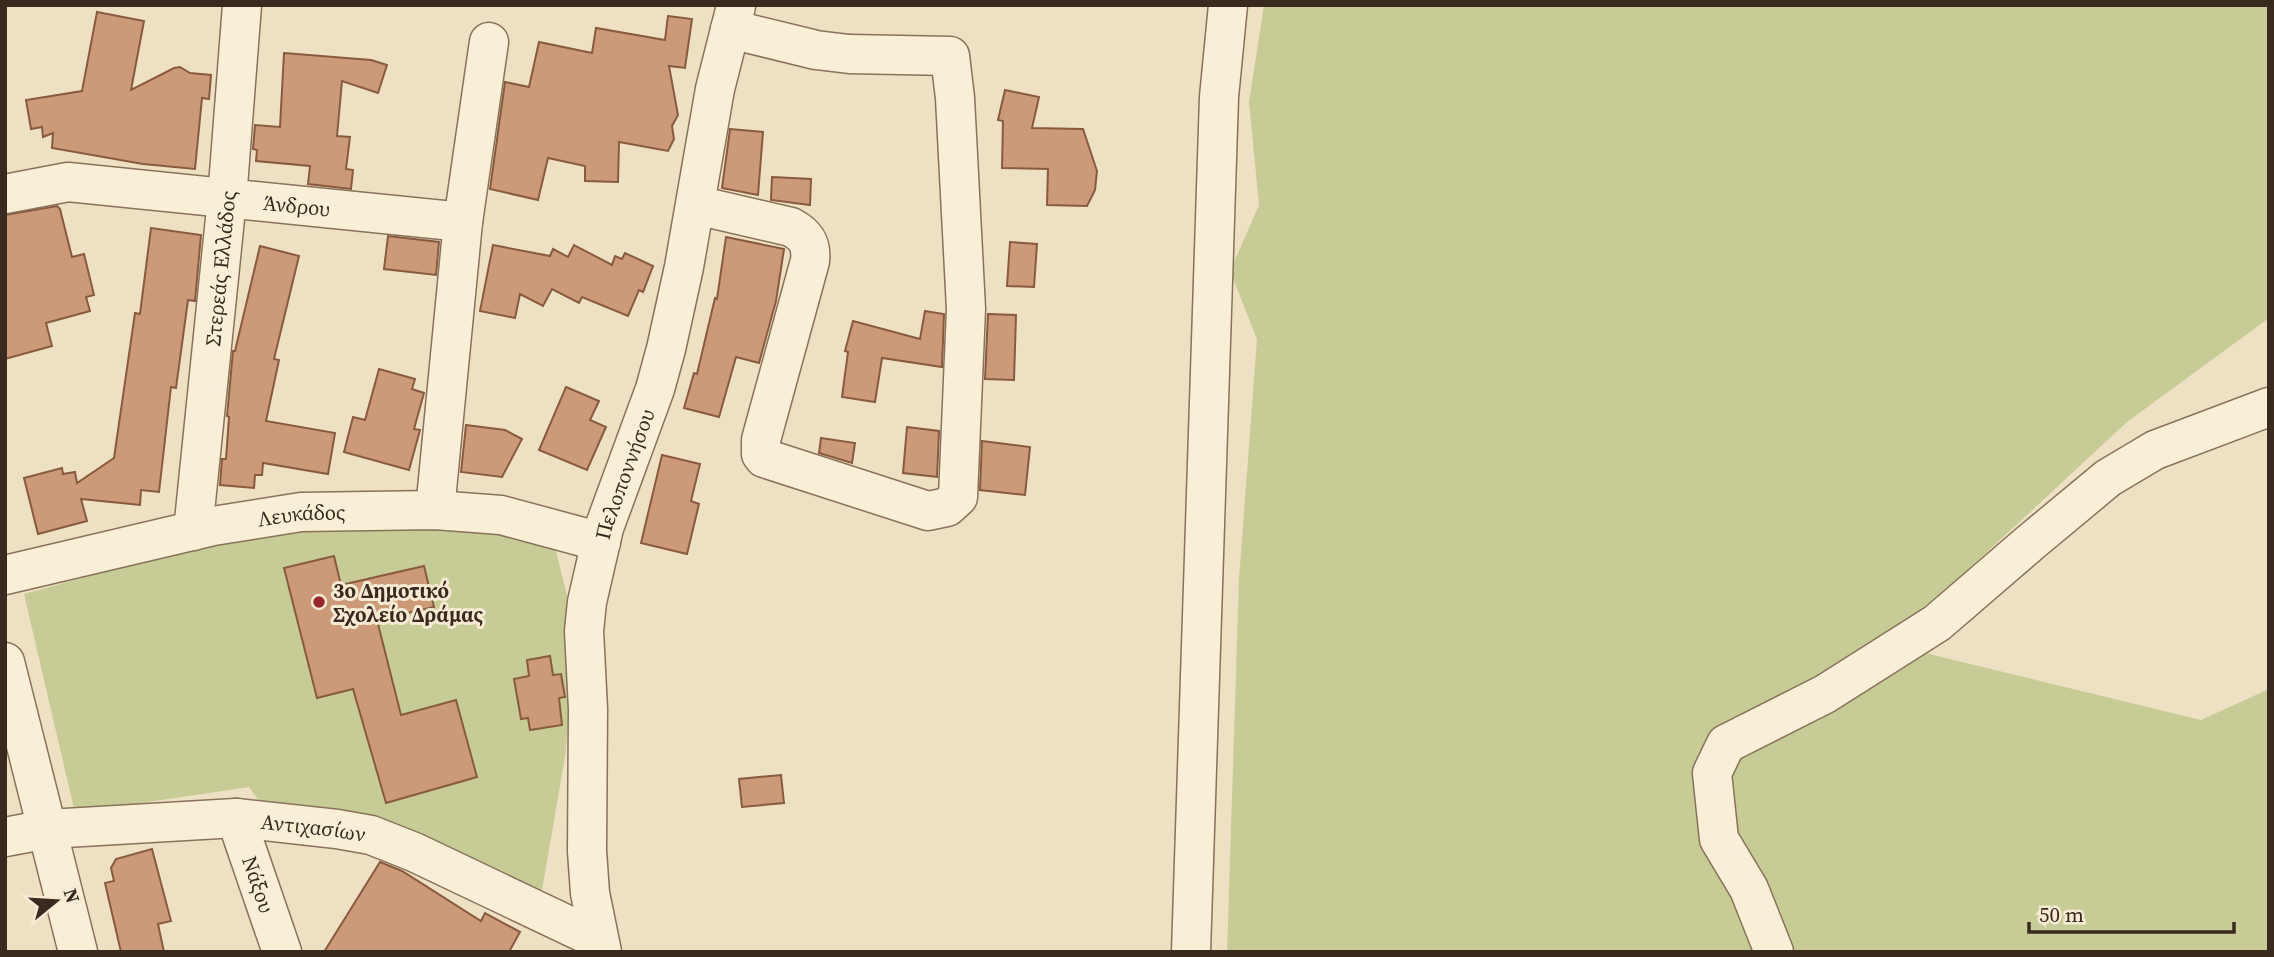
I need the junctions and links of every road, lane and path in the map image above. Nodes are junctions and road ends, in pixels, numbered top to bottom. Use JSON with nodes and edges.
{"nodes":[{"id":1,"x":242,"y":5,"type":"edge"},
{"id":2,"x":1228,"y":5,"type":"edge"},
{"id":3,"x":733,"y":17,"type":"edge"},
{"id":4,"x":489,"y":42,"type":"dead end"},
{"id":5,"x":5,"y":194,"type":"edge"},
{"id":6,"x":227,"y":199,"type":"junction"},
{"id":7,"x":696,"y":205,"type":"junction"},
{"id":8,"x":463,"y":222,"type":"junction"},
{"id":9,"x":2269,"y":407,"type":"edge"},
{"id":10,"x":435,"y":510,"type":"junction"},
{"id":11,"x":192,"y":531,"type":"junction"},
{"id":12,"x":601,"y":542,"type":"junction"},
{"id":13,"x":5,"y":575,"type":"edge"},
{"id":14,"x":5,"y":662,"type":"edge"},
{"id":15,"x":236,"y":818,"type":"junction"},
{"id":16,"x":48,"y":829,"type":"junction"},
{"id":17,"x":5,"y":837,"type":"edge"},
{"id":18,"x":601,"y":946,"type":"edge"},
{"id":19,"x":78,"y":952,"type":"edge"},
{"id":20,"x":282,"y":952,"type":"edge"},
{"id":21,"x":1191,"y":952,"type":"edge"},
{"id":22,"x":1774,"y":952,"type":"edge"}],
"edges":[{"from":1,"to":6,"type":"street","name":"Στερεάς Ελλάδος"},
{"from":2,"to":21,"type":"street"},
{"from":3,"to":7,"type":"street","name":"Πελοποννήσου"},
{"from":3,"to":7,"type":"street"},
{"from":4,"to":8,"type":"street"},
{"from":5,"to":6,"type":"street","name":"Άνδρου"},
{"from":6,"to":8,"type":"street","name":"Άνδρου"},
{"from":6,"to":11,"type":"street","name":"Στερεάς Ελλάδος"},
{"from":7,"to":12,"type":"street","name":"Πελοποννήσου"},
{"from":8,"to":10,"type":"street"},
{"from":9,"to":22,"type":"street"},
{"from":10,"to":11,"type":"street","name":"Λευκάδος"},
{"from":10,"to":12,"type":"street","name":"Λευκάδος"},
{"from":11,"to":13,"type":"street","name":"Λευκάδος"},
{"from":12,"to":18,"type":"street","name":"Πελοποννήσου"},
{"from":14,"to":16,"type":"street"},
{"from":15,"to":16,"type":"street","name":"Αντιχασίων"},
{"from":15,"to":18,"type":"street","name":"Αντιχασίων"},
{"from":15,"to":20,"type":"street","name":"Νάξου"},
{"from":16,"to":17,"type":"street","name":"Αντιχασίων"},
{"from":16,"to":19,"type":"street"}]}
